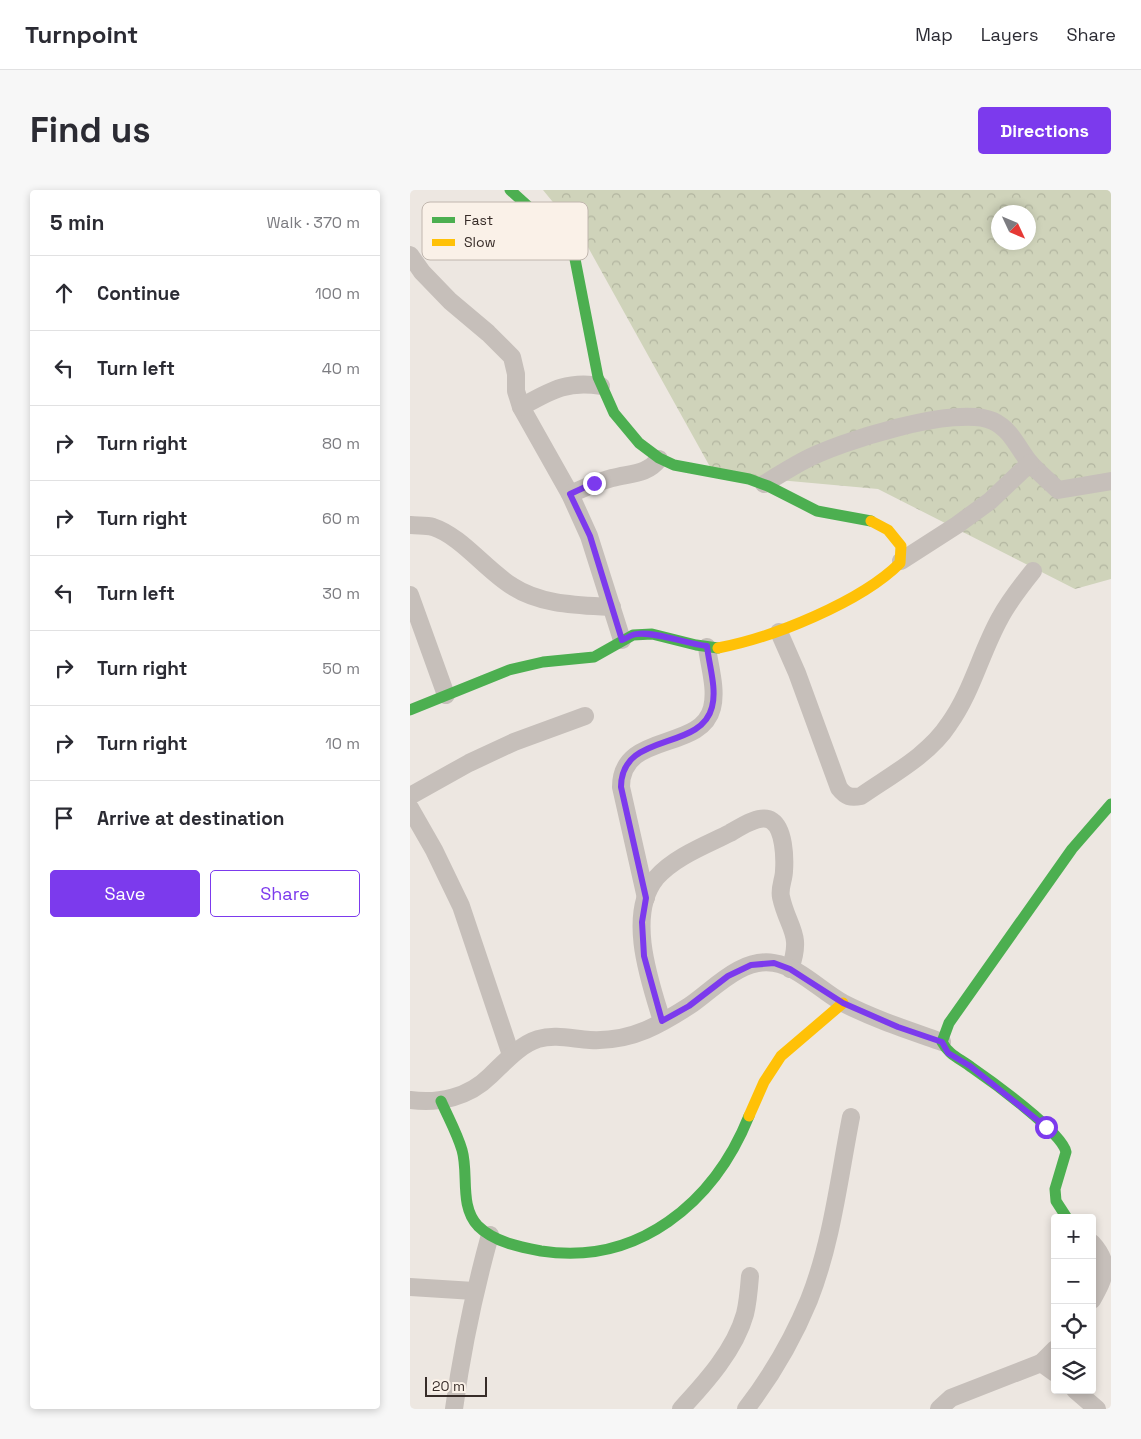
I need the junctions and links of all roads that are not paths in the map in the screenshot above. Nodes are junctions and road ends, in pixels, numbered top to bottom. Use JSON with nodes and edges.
{"nodes":[{"id":1,"x":510,"y":190,"type":"edge"},
{"id":2,"x":521,"y":202,"type":"edge"},
{"id":3,"x":410,"y":255,"type":"edge"},
{"id":4,"x":575,"y":260,"type":"edge"},
{"id":5,"x":601,"y":386,"type":"junction"},
{"id":6,"x":521,"y":407,"type":"junction"},
{"id":7,"x":659,"y":459,"type":"junction"},
{"id":8,"x":1030,"y":463,"type":"junction"},
{"id":9,"x":1111,"y":481,"type":"edge"},
{"id":10,"x":764,"y":484,"type":"junction"},
{"id":11,"x":570,"y":494,"type":"junction"},
{"id":12,"x":410,"y":525,"type":"edge"},
{"id":13,"x":901,"y":561,"type":"junction"},
{"id":14,"x":1033,"y":572,"type":"dead end"},
{"id":15,"x":410,"y":595,"type":"edge"},
{"id":16,"x":612,"y":607,"type":"junction"},
{"id":17,"x":779,"y":632,"type":"junction"},
{"id":18,"x":622,"y":640,"type":"junction"},
{"id":19,"x":707,"y":646,"type":"junction"},
{"id":20,"x":446,"y":694,"type":"junction"},
{"id":21,"x":410,"y":710,"type":"edge"},
{"id":22,"x":585,"y":716,"type":"dead end"},
{"id":23,"x":410,"y":796,"type":"edge"},
{"id":24,"x":1111,"y":804,"type":"edge"},
{"id":25,"x":410,"y":808,"type":"edge"},
{"id":26,"x":646,"y":898,"type":"junction"},
{"id":27,"x":790,"y":969,"type":"junction"},
{"id":28,"x":843,"y":1003,"type":"junction"},
{"id":29,"x":662,"y":1021,"type":"junction"},
{"id":30,"x":942,"y":1042,"type":"junction"},
{"id":31,"x":511,"y":1055,"type":"junction"},
{"id":32,"x":410,"y":1100,"type":"edge"},
{"id":33,"x":441,"y":1101,"type":"junction"},
{"id":34,"x":852,"y":1117,"type":"dead end"},
{"id":35,"x":1065,"y":1214,"type":"edge"},
{"id":36,"x":490,"y":1235,"type":"junction"},
{"id":37,"x":1096,"y":1248,"type":"edge"},
{"id":38,"x":750,"y":1276,"type":"dead end"},
{"id":39,"x":410,"y":1287,"type":"edge"},
{"id":40,"x":474,"y":1291,"type":"junction"},
{"id":41,"x":1096,"y":1292,"type":"edge"},
{"id":42,"x":1048,"y":1368,"type":"edge"},
{"id":43,"x":1079,"y":1394,"type":"edge"},
{"id":44,"x":1092,"y":1408,"type":"edge"},
{"id":45,"x":454,"y":1409,"type":"edge"},
{"id":46,"x":681,"y":1409,"type":"edge"},
{"id":47,"x":746,"y":1409,"type":"edge"},
{"id":48,"x":939,"y":1409,"type":"edge"}],
"edges":[{"from":1,"to":2,"type":"street"},
{"from":3,"to":6,"type":"street"},
{"from":4,"to":5,"type":"street"},
{"from":5,"to":6,"type":"street"},
{"from":5,"to":7,"type":"street"},
{"from":6,"to":11,"type":"street"},
{"from":7,"to":10,"type":"street"},
{"from":7,"to":11,"type":"street"},
{"from":8,"to":9,"type":"street"},
{"from":8,"to":10,"type":"street"},
{"from":8,"to":13,"type":"street"},
{"from":10,"to":13,"type":"street"},
{"from":11,"to":16,"type":"street"},
{"from":12,"to":16,"type":"street"},
{"from":13,"to":17,"type":"street"},
{"from":14,"to":17,"type":"street"},
{"from":15,"to":20,"type":"street"},
{"from":16,"to":18,"type":"street"},
{"from":17,"to":19,"type":"street"},
{"from":18,"to":19,"type":"street"},
{"from":18,"to":20,"type":"street"},
{"from":19,"to":26,"type":"street"},
{"from":20,"to":21,"type":"street"},
{"from":22,"to":23,"type":"street"},
{"from":24,"to":30,"type":"street"},
{"from":25,"to":31,"type":"street"},
{"from":26,"to":27,"type":"street"},
{"from":26,"to":29,"type":"street"},
{"from":27,"to":28,"type":"street"},
{"from":27,"to":29,"type":"street"},
{"from":28,"to":30,"type":"street"},
{"from":28,"to":36,"type":"street"},
{"from":29,"to":31,"type":"street"},
{"from":30,"to":35,"type":"street"},
{"from":31,"to":33,"type":"street"},
{"from":32,"to":33,"type":"street"},
{"from":33,"to":36,"type":"street"},
{"from":34,"to":47,"type":"street"},
{"from":36,"to":40,"type":"street"},
{"from":37,"to":41,"type":"street"},
{"from":38,"to":46,"type":"street"},
{"from":39,"to":40,"type":"street"},
{"from":40,"to":45,"type":"street"},
{"from":42,"to":48,"type":"street"},
{"from":43,"to":44,"type":"street"}]}
